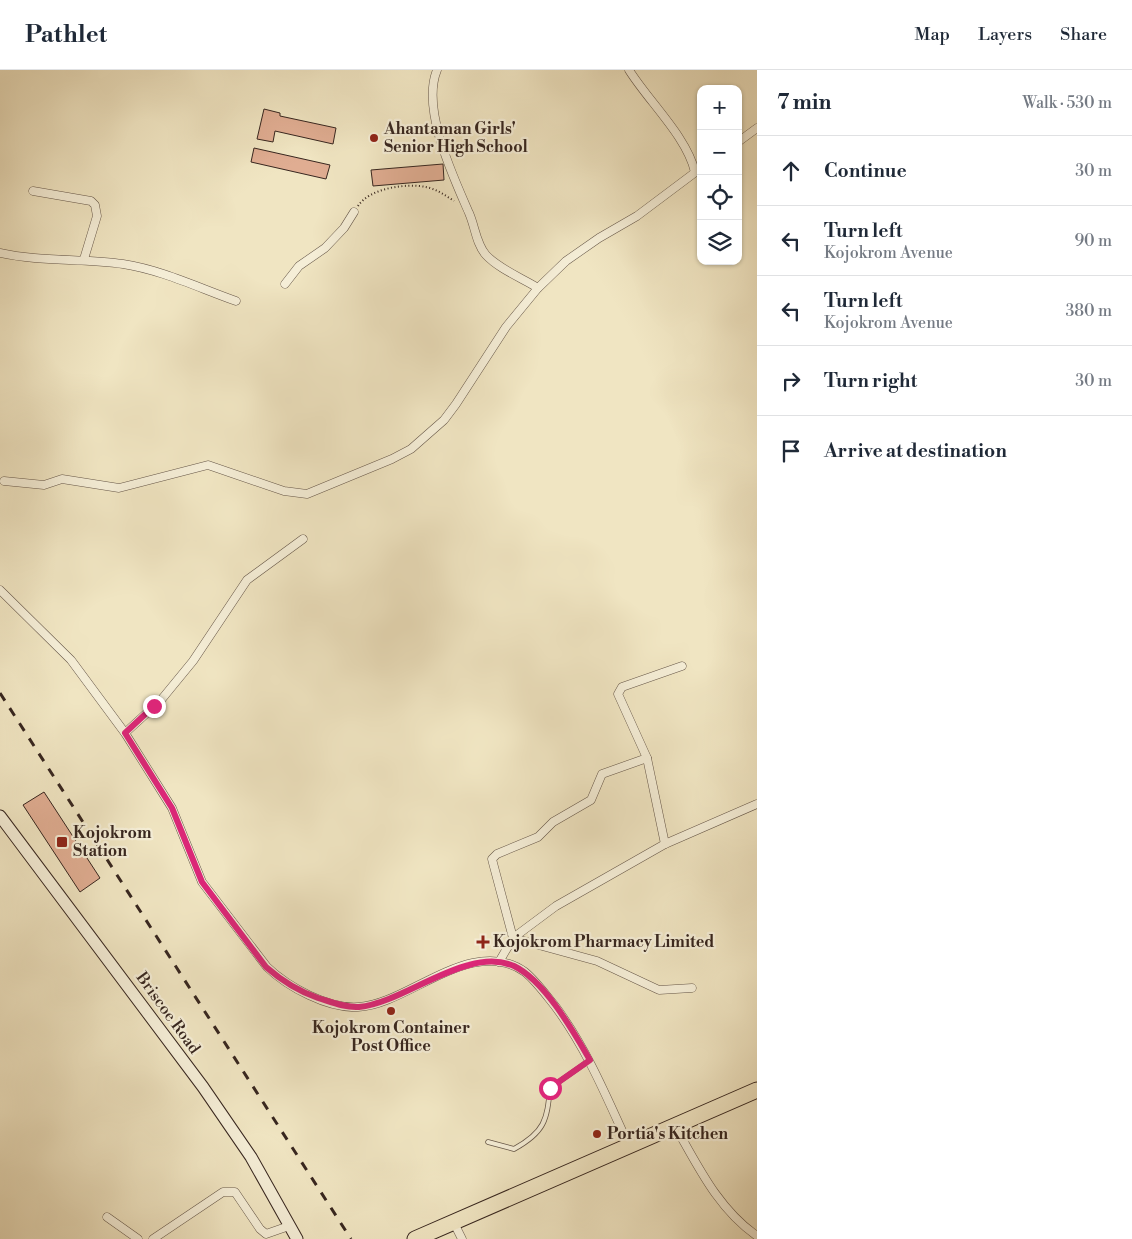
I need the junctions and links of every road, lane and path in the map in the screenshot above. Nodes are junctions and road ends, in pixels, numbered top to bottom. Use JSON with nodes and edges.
{"nodes":[{"id":1,"x":437,"y":70,"type":"edge"},
{"id":2,"x":629,"y":70,"type":"edge"},
{"id":3,"x":757,"y":128,"type":"edge"},
{"id":4,"x":742,"y":139,"type":"edge"},
{"id":5,"x":697,"y":168,"type":"edge"},
{"id":6,"x":697,"y":171,"type":"edge"},
{"id":7,"x":33,"y":191,"type":"dead end"},
{"id":8,"x":467,"y":208,"type":"junction"},
{"id":9,"x":354,"y":212,"type":"joint"},
{"id":10,"x":0,"y":253,"type":"edge"},
{"id":11,"x":84,"y":259,"type":"junction"},
{"id":12,"x":285,"y":284,"type":"dead end"},
{"id":13,"x":538,"y":288,"type":"junction"},
{"id":14,"x":236,"y":301,"type":"dead end"},
{"id":15,"x":4,"y":481,"type":"dead end"},
{"id":16,"x":303,"y":539,"type":"dead end"},
{"id":17,"x":0,"y":590,"type":"edge"},
{"id":18,"x":682,"y":666,"type":"dead end"},
{"id":19,"x":125,"y":733,"type":"junction"},
{"id":20,"x":646,"y":758,"type":"junction"},
{"id":21,"x":757,"y":804,"type":"edge"},
{"id":22,"x":0,"y":816,"type":"edge"},
{"id":23,"x":665,"y":844,"type":"junction"},
{"id":24,"x":513,"y":938,"type":"junction"},
{"id":25,"x":499,"y":962,"type":"junction"},
{"id":26,"x":692,"y":988,"type":"dead end"},
{"id":27,"x":590,"y":1060,"type":"junction"},
{"id":28,"x":757,"y":1090,"type":"edge"},
{"id":29,"x":675,"y":1126,"type":"junction"},
{"id":30,"x":488,"y":1142,"type":"dead end"},
{"id":31,"x":629,"y":1146,"type":"junction"},
{"id":32,"x":107,"y":1216,"type":"dead end"},
{"id":33,"x":454,"y":1224,"type":"junction"},
{"id":34,"x":289,"y":1226,"type":"junction"},
{"id":35,"x":757,"y":1236,"type":"edge"},
{"id":36,"x":137,"y":1239,"type":"edge"},
{"id":37,"x":153,"y":1239,"type":"edge"},
{"id":38,"x":297,"y":1239,"type":"edge"},
{"id":39,"x":416,"y":1239,"type":"edge"},
{"id":40,"x":462,"y":1239,"type":"edge"}],
"edges":[{"from":1,"to":8,"type":"street"},
{"from":2,"to":5,"type":"street"},
{"from":3,"to":4,"type":"street"},
{"from":6,"to":13,"type":"street"},
{"from":7,"to":11,"type":"street"},
{"from":8,"to":9,"type":"path"},
{"from":8,"to":13,"type":"street"},
{"from":9,"to":12,"type":"street"},
{"from":10,"to":11,"type":"street"},
{"from":11,"to":14,"type":"street"},
{"from":13,"to":15,"type":"street"},
{"from":16,"to":19,"type":"street"},
{"from":17,"to":19,"type":"street"},
{"from":18,"to":20,"type":"street"},
{"from":19,"to":25,"type":"street"},
{"from":20,"to":23,"type":"street"},
{"from":20,"to":24,"type":"street"},
{"from":21,"to":23,"type":"street"},
{"from":22,"to":34,"type":"street","name":"Briscoe Road"},
{"from":23,"to":24,"type":"street"},
{"from":24,"to":25,"type":"street"},
{"from":24,"to":26,"type":"street"},
{"from":25,"to":27,"type":"street"},
{"from":27,"to":30,"type":"lane"},
{"from":27,"to":31,"type":"street"},
{"from":28,"to":29,"type":"highway"},
{"from":29,"to":31,"type":"highway"},
{"from":29,"to":35,"type":"street"},
{"from":31,"to":33,"type":"highway"},
{"from":32,"to":36,"type":"street"},
{"from":33,"to":39,"type":"highway"},
{"from":33,"to":40,"type":"street"},
{"from":34,"to":37,"type":"street"},
{"from":34,"to":38,"type":"street","name":"Briscoe Road"}]}
